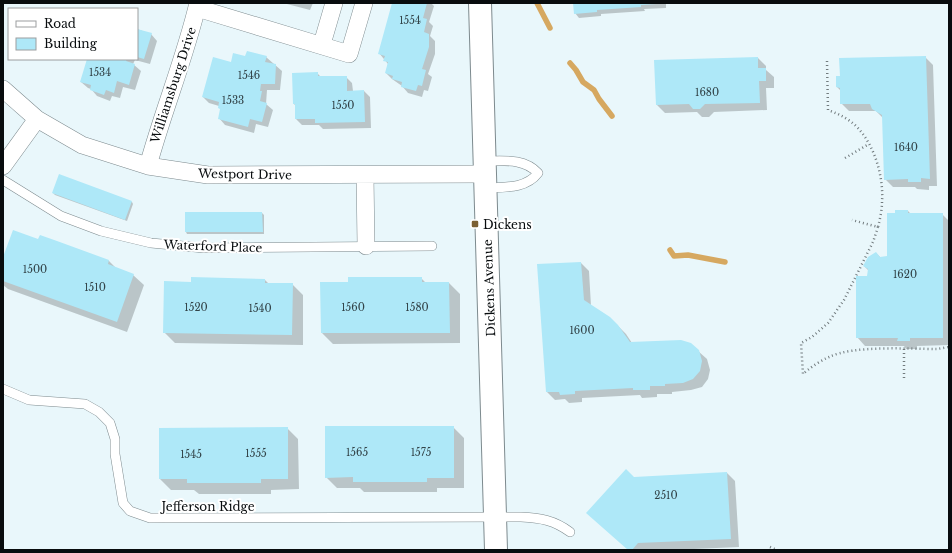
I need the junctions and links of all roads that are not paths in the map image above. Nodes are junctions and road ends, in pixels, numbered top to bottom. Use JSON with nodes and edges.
{"nodes":[{"id":1,"x":334,"y":3,"type":"edge"},
{"id":2,"x":364,"y":3,"type":"edge"},
{"id":3,"x":480,"y":3,"type":"edge"},
{"id":4,"x":197,"y":5,"type":"edge"},
{"id":5,"x":322,"y":44,"type":"junction"},
{"id":6,"x":3,"y":89,"type":"edge"},
{"id":7,"x":37,"y":120,"type":"junction"},
{"id":8,"x":3,"y":166,"type":"edge"},
{"id":9,"x":148,"y":166,"type":"junction"},
{"id":10,"x":485,"y":174,"type":"junction"},
{"id":11,"x":365,"y":175,"type":"junction"},
{"id":12,"x":3,"y":180,"type":"edge"},
{"id":13,"x":366,"y":246,"type":"junction"},
{"id":14,"x":432,"y":246,"type":"dead end"},
{"id":15,"x":3,"y":389,"type":"edge"},
{"id":16,"x":495,"y":517,"type":"junction"},
{"id":17,"x":570,"y":532,"type":"dead end"},
{"id":18,"x":496,"y":550,"type":"edge"}],
"edges":[{"from":1,"to":5,"type":"street"},
{"from":2,"to":5,"type":"street"},
{"from":3,"to":10,"type":"street","name":"Dickens Avenue"},
{"from":4,"to":5,"type":"street"},
{"from":4,"to":9,"type":"street","name":"Williamsburg Drive"},
{"from":6,"to":7,"type":"street","name":"Westport Drive"},
{"from":7,"to":8,"type":"street"},
{"from":7,"to":9,"type":"street","name":"Westport Drive"},
{"from":9,"to":11,"type":"street","name":"Westport Drive"},
{"from":10,"to":10,"type":"lane"},
{"from":10,"to":11,"type":"street","name":"Westport Drive"},
{"from":10,"to":16,"type":"street","name":"Dickens Avenue"},
{"from":11,"to":13,"type":"street"},
{"from":12,"to":13,"type":"lane","name":"Waterford Place"},
{"from":13,"to":14,"type":"lane","name":"Waterford Place"},
{"from":15,"to":16,"type":"lane","name":"Jefferson Ridge"},
{"from":16,"to":17,"type":"lane","name":"Jefferson Ridge"},
{"from":16,"to":18,"type":"street","name":"Dickens Avenue"}]}
